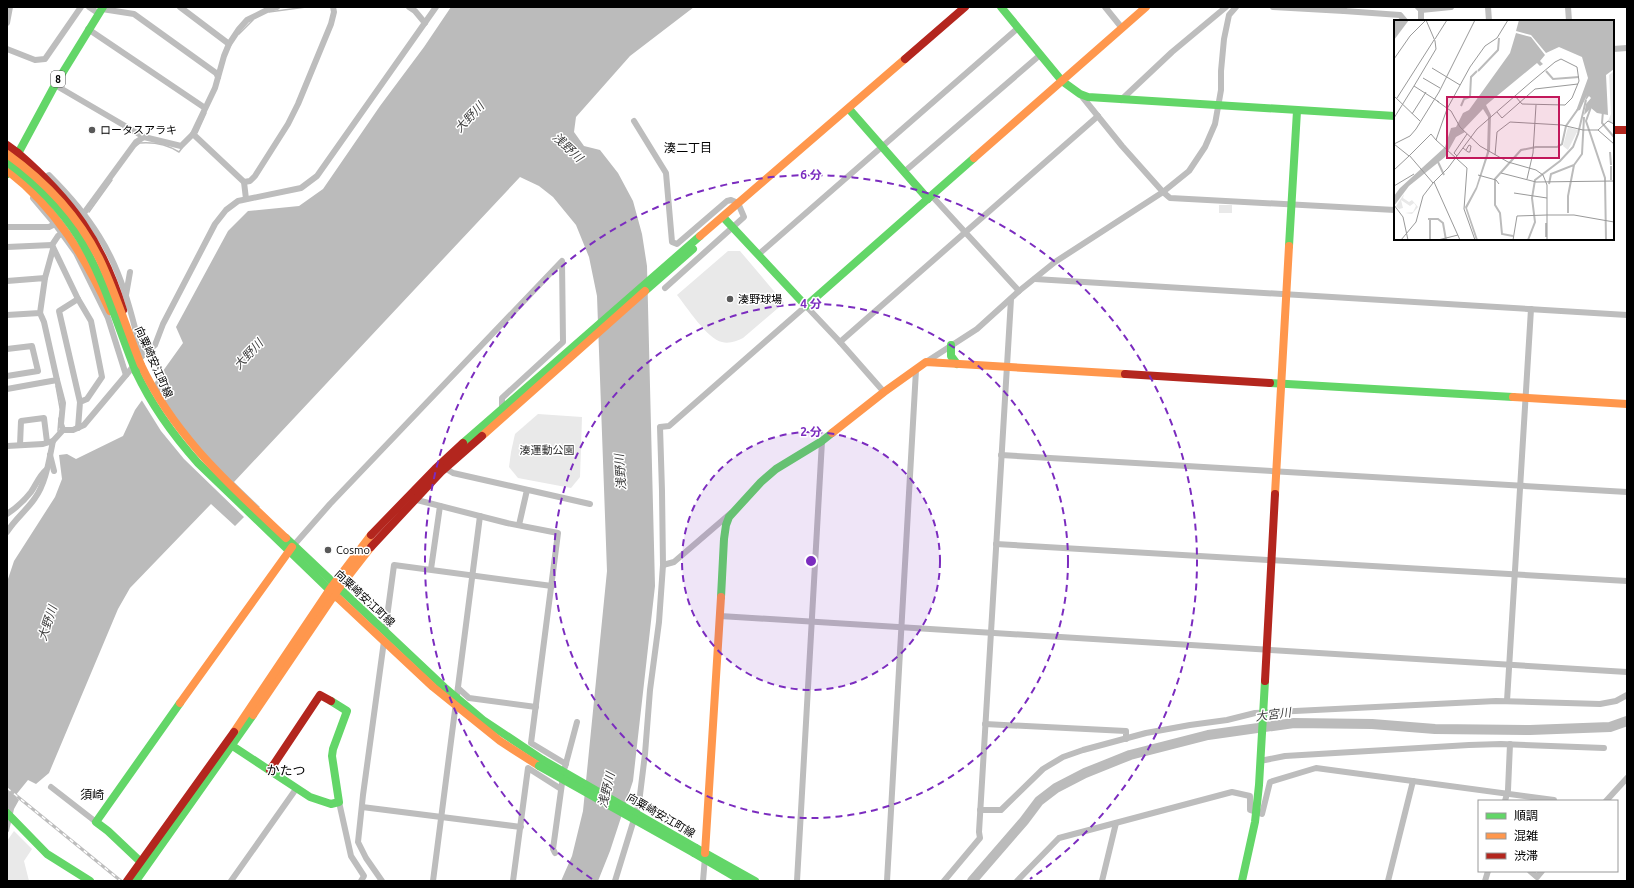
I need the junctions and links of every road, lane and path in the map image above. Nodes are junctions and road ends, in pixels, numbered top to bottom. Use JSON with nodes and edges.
{"nodes":[{"id":1,"x":10,"y":7,"type":"edge"},
{"id":2,"x":81,"y":7,"type":"edge"},
{"id":3,"x":89,"y":7,"type":"edge"},
{"id":4,"x":133,"y":7,"type":"edge"},
{"id":5,"x":180,"y":7,"type":"edge"},
{"id":6,"x":277,"y":7,"type":"edge"},
{"id":7,"x":333,"y":7,"type":"edge"},
{"id":8,"x":409,"y":7,"type":"edge"},
{"id":9,"x":436,"y":7,"type":"edge"},
{"id":10,"x":965,"y":7,"type":"edge"},
{"id":11,"x":1001,"y":7,"type":"edge"},
{"id":12,"x":1105,"y":7,"type":"edge"},
{"id":13,"x":1146,"y":7,"type":"edge"},
{"id":14,"x":1226,"y":7,"type":"edge"},
{"id":15,"x":1236,"y":7,"type":"edge"},
{"id":16,"x":1273,"y":7,"type":"edge"},
{"id":17,"x":1451,"y":7,"type":"edge"},
{"id":18,"x":1488,"y":7,"type":"edge"},
{"id":19,"x":1568,"y":7,"type":"edge"},
{"id":20,"x":267,"y":8,"type":"edge"},
{"id":21,"x":1344,"y":9,"type":"edge"},
{"id":22,"x":1420,"y":9,"type":"edge"},
{"id":23,"x":101,"y":10,"type":"edge"},
{"id":24,"x":125,"y":12,"type":"junction"},
{"id":25,"x":1404,"y":20,"type":"edge"},
{"id":26,"x":1421,"y":20,"type":"edge"},
{"id":27,"x":1489,"y":20,"type":"edge"},
{"id":28,"x":1569,"y":20,"type":"edge"},
{"id":29,"x":7,"y":23,"type":"edge"},
{"id":30,"x":425,"y":23,"type":"junction"},
{"id":31,"x":1018,"y":28,"type":"junction"},
{"id":32,"x":1122,"y":28,"type":"junction"},
{"id":33,"x":88,"y":29,"type":"junction"},
{"id":34,"x":229,"y":44,"type":"junction"},
{"id":35,"x":7,"y":48,"type":"edge"},
{"id":36,"x":1627,"y":48,"type":"edge"},
{"id":37,"x":1614,"y":49,"type":"edge"},
{"id":38,"x":1040,"y":55,"type":"junction"},
{"id":39,"x":218,"y":77,"type":"junction"},
{"id":40,"x":1062,"y":81,"type":"junction"},
{"id":41,"x":55,"y":85,"type":"junction"},
{"id":42,"x":1080,"y":94,"type":"junction"},
{"id":43,"x":1121,"y":100,"type":"junction"},
{"id":44,"x":1218,"y":106,"type":"junction"},
{"id":45,"x":205,"y":108,"type":"junction"},
{"id":46,"x":848,"y":109,"type":"junction"},
{"id":47,"x":1297,"y":111,"type":"junction"},
{"id":48,"x":1098,"y":116,"type":"junction"},
{"id":49,"x":1394,"y":116,"type":"edge"},
{"id":50,"x":634,"y":122,"type":"dead end"},
{"id":51,"x":1614,"y":130,"type":"edge"},
{"id":52,"x":1627,"y":130,"type":"edge"},
{"id":53,"x":193,"y":134,"type":"junction"},
{"id":54,"x":144,"y":137,"type":"junction"},
{"id":55,"x":7,"y":145,"type":"edge"},
{"id":56,"x":882,"y":147,"type":"junction"},
{"id":57,"x":18,"y":153,"type":"junction"},
{"id":58,"x":7,"y":154,"type":"edge"},
{"id":59,"x":7,"y":162,"type":"edge"},
{"id":60,"x":7,"y":172,"type":"edge"},
{"id":61,"x":904,"y":172,"type":"junction"},
{"id":62,"x":45,"y":178,"type":"junction"},
{"id":63,"x":244,"y":182,"type":"junction"},
{"id":64,"x":1163,"y":192,"type":"junction"},
{"id":65,"x":35,"y":195,"type":"junction"},
{"id":66,"x":930,"y":198,"type":"junction"},
{"id":67,"x":246,"y":199,"type":"junction"},
{"id":68,"x":740,"y":205,"type":"junction"},
{"id":69,"x":1292,"y":205,"type":"junction"},
{"id":70,"x":1394,"y":210,"type":"edge"},
{"id":71,"x":84,"y":213,"type":"junction"},
{"id":72,"x":724,"y":219,"type":"junction"},
{"id":73,"x":55,"y":224,"type":"junction"},
{"id":74,"x":7,"y":227,"type":"edge"},
{"id":75,"x":732,"y":227,"type":"junction"},
{"id":76,"x":965,"y":232,"type":"junction"},
{"id":77,"x":62,"y":233,"type":"junction"},
{"id":78,"x":7,"y":247,"type":"edge"},
{"id":79,"x":53,"y":247,"type":"junction"},
{"id":80,"x":759,"y":254,"type":"junction"},
{"id":81,"x":130,"y":272,"type":"dead end"},
{"id":82,"x":45,"y":278,"type":"junction"},
{"id":83,"x":1035,"y":279,"type":"junction"},
{"id":84,"x":7,"y":281,"type":"edge"},
{"id":85,"x":665,"y":288,"type":"dead end"},
{"id":86,"x":1019,"y":291,"type":"junction"},
{"id":87,"x":1286,"y":294,"type":"junction"},
{"id":88,"x":123,"y":295,"type":"junction"},
{"id":89,"x":78,"y":299,"type":"junction"},
{"id":90,"x":1011,"y":299,"type":"junction"},
{"id":91,"x":806,"y":306,"type":"junction"},
{"id":92,"x":1531,"y":309,"type":"junction"},
{"id":93,"x":40,"y":313,"type":"junction"},
{"id":94,"x":7,"y":315,"type":"edge"},
{"id":95,"x":1627,"y":315,"type":"edge"},
{"id":96,"x":592,"y":333,"type":"junction"},
{"id":97,"x":121,"y":334,"type":"junction"},
{"id":98,"x":130,"y":338,"type":"junction"},
{"id":99,"x":840,"y":342,"type":"junction"},
{"id":100,"x":951,"y":345,"type":"junction"},
{"id":101,"x":7,"y":349,"type":"edge"},
{"id":102,"x":142,"y":356,"type":"junction"},
{"id":103,"x":926,"y":362,"type":"junction"},
{"id":104,"x":957,"y":364,"type":"junction"},
{"id":105,"x":1007,"y":367,"type":"junction"},
{"id":106,"x":916,"y":370,"type":"junction"},
{"id":107,"x":126,"y":375,"type":"junction"},
{"id":108,"x":7,"y":376,"type":"edge"},
{"id":109,"x":55,"y":380,"type":"junction"},
{"id":110,"x":1281,"y":384,"type":"junction"},
{"id":111,"x":7,"y":389,"type":"edge"},
{"id":112,"x":884,"y":392,"type":"junction"},
{"id":113,"x":1525,"y":398,"type":"junction"},
{"id":114,"x":80,"y":402,"type":"junction"},
{"id":115,"x":1627,"y":404,"type":"edge"},
{"id":116,"x":502,"y":409,"type":"junction"},
{"id":117,"x":78,"y":428,"type":"junction"},
{"id":118,"x":63,"y":430,"type":"junction"},
{"id":119,"x":822,"y":441,"type":"junction"},
{"id":120,"x":50,"y":442,"type":"junction"},
{"id":121,"x":20,"y":445,"type":"junction"},
{"id":122,"x":7,"y":446,"type":"edge"},
{"id":123,"x":1001,"y":454,"type":"junction"},
{"id":124,"x":50,"y":455,"type":"junction"},
{"id":125,"x":442,"y":467,"type":"junction"},
{"id":126,"x":46,"y":470,"type":"junction"},
{"id":127,"x":54,"y":471,"type":"dead end"},
{"id":128,"x":1276,"y":471,"type":"junction"},
{"id":129,"x":1520,"y":486,"type":"junction"},
{"id":130,"x":527,"y":490,"type":"junction"},
{"id":131,"x":1627,"y":492,"type":"edge"},
{"id":132,"x":411,"y":498,"type":"junction"},
{"id":133,"x":590,"y":504,"type":"dead end"},
{"id":134,"x":440,"y":506,"type":"junction"},
{"id":135,"x":737,"y":508,"type":"junction"},
{"id":136,"x":7,"y":514,"type":"edge"},
{"id":137,"x":480,"y":516,"type":"junction"},
{"id":138,"x":519,"y":525,"type":"junction"},
{"id":139,"x":7,"y":532,"type":"edge"},
{"id":140,"x":280,"y":537,"type":"junction"},
{"id":141,"x":996,"y":544,"type":"junction"},
{"id":142,"x":292,"y":548,"type":"junction"},
{"id":143,"x":1271,"y":560,"type":"junction"},
{"id":144,"x":663,"y":565,"type":"junction"},
{"id":145,"x":431,"y":569,"type":"junction"},
{"id":146,"x":1515,"y":575,"type":"junction"},
{"id":147,"x":473,"y":576,"type":"junction"},
{"id":148,"x":1627,"y":581,"type":"edge"},
{"id":149,"x":552,"y":586,"type":"junction"},
{"id":150,"x":334,"y":588,"type":"junction"},
{"id":151,"x":720,"y":616,"type":"junction"},
{"id":152,"x":813,"y":621,"type":"junction"},
{"id":153,"x":901,"y":627,"type":"junction"},
{"id":154,"x":385,"y":632,"type":"junction"},
{"id":155,"x":991,"y":633,"type":"junction"},
{"id":156,"x":384,"y":641,"type":"junction"},
{"id":157,"x":1266,"y":650,"type":"junction"},
{"id":158,"x":1509,"y":665,"type":"junction"},
{"id":159,"x":1627,"y":672,"type":"edge"},
{"id":160,"x":458,"y":688,"type":"junction"},
{"id":161,"x":1627,"y":695,"type":"edge"},
{"id":162,"x":1507,"y":701,"type":"junction"},
{"id":163,"x":456,"y":702,"type":"junction"},
{"id":164,"x":536,"y":707,"type":"junction"},
{"id":165,"x":1262,"y":715,"type":"junction"},
{"id":166,"x":577,"y":722,"type":"dead end"},
{"id":167,"x":986,"y":724,"type":"junction"},
{"id":168,"x":1126,"y":739,"type":"junction"},
{"id":169,"x":229,"y":744,"type":"junction"},
{"id":170,"x":1510,"y":744,"type":"junction"},
{"id":171,"x":1604,"y":748,"type":"dead end"},
{"id":172,"x":1260,"y":760,"type":"junction"},
{"id":173,"x":566,"y":764,"type":"junction"},
{"id":174,"x":270,"y":770,"type":"junction"},
{"id":175,"x":1627,"y":778,"type":"edge"},
{"id":176,"x":1413,"y":781,"type":"junction"},
{"id":177,"x":51,"y":787,"type":"dead end"},
{"id":178,"x":296,"y":789,"type":"junction"},
{"id":179,"x":561,"y":789,"type":"junction"},
{"id":180,"x":1507,"y":794,"type":"junction"},
{"id":181,"x":1505,"y":800,"type":"edge"},
{"id":182,"x":1554,"y":800,"type":"edge"},
{"id":183,"x":1607,"y":800,"type":"edge"},
{"id":184,"x":339,"y":802,"type":"junction"},
{"id":185,"x":362,"y":807,"type":"junction"},
{"id":186,"x":980,"y":810,"type":"junction"},
{"id":187,"x":7,"y":813,"type":"edge"},
{"id":188,"x":1256,"y":813,"type":"junction"},
{"id":189,"x":441,"y":818,"type":"junction"},
{"id":190,"x":96,"y":822,"type":"junction"},
{"id":191,"x":1116,"y":823,"type":"junction"},
{"id":192,"x":521,"y":827,"type":"junction"},
{"id":193,"x":555,"y":853,"type":"dead end"},
{"id":194,"x":705,"y":856,"type":"junction"},
{"id":195,"x":143,"y":865,"type":"junction"},
{"id":196,"x":1531,"y":872,"type":"edge"},
{"id":197,"x":1539,"y":879,"type":"edge"},
{"id":198,"x":90,"y":881,"type":"edge"},
{"id":199,"x":127,"y":881,"type":"edge"},
{"id":200,"x":136,"y":881,"type":"edge"},
{"id":201,"x":231,"y":881,"type":"edge"},
{"id":202,"x":361,"y":881,"type":"edge"},
{"id":203,"x":382,"y":881,"type":"edge"},
{"id":204,"x":433,"y":881,"type":"edge"},
{"id":205,"x":513,"y":881,"type":"edge"},
{"id":206,"x":615,"y":881,"type":"edge"},
{"id":207,"x":703,"y":881,"type":"edge"},
{"id":208,"x":742,"y":881,"type":"edge"},
{"id":209,"x":755,"y":881,"type":"edge"},
{"id":210,"x":797,"y":881,"type":"edge"},
{"id":211,"x":887,"y":881,"type":"edge"},
{"id":212,"x":944,"y":881,"type":"edge"},
{"id":213,"x":1018,"y":881,"type":"edge"},
{"id":214,"x":1102,"y":881,"type":"edge"},
{"id":215,"x":1242,"y":881,"type":"edge"},
{"id":216,"x":1388,"y":881,"type":"edge"}],
"edges":[{"from":1,"to":29,"type":"street"},
{"from":2,"to":35,"type":"street"},
{"from":3,"to":23,"type":"street"},
{"from":4,"to":24,"type":"street"},
{"from":5,"to":34,"type":"street"},
{"from":6,"to":20,"type":"street"},
{"from":7,"to":63,"type":"street"},
{"from":8,"to":30,"type":"street"},
{"from":9,"to":30,"type":"street"},
{"from":10,"to":46,"type":"street"},
{"from":11,"to":31,"type":"street"},
{"from":12,"to":32,"type":"street"},
{"from":13,"to":32,"type":"street"},
{"from":14,"to":43,"type":"street"},
{"from":15,"to":44,"type":"street"},
{"from":16,"to":21,"type":"street"},
{"from":17,"to":22,"type":"street"},
{"from":18,"to":27,"type":"street"},
{"from":19,"to":28,"type":"street"},
{"from":20,"to":34,"type":"street"},
{"from":21,"to":25,"type":"street"},
{"from":22,"to":26,"type":"street"},
{"from":23,"to":24,"type":"street"},
{"from":23,"to":33,"type":"street","number":"8"},
{"from":24,"to":39,"type":"street"},
{"from":30,"to":67,"type":"street"},
{"from":31,"to":38,"type":"street"},
{"from":31,"to":56,"type":"street"},
{"from":32,"to":40,"type":"street"},
{"from":33,"to":41,"type":"street","number":"8"},
{"from":33,"to":45,"type":"street"},
{"from":34,"to":39,"type":"street"},
{"from":36,"to":37,"type":"street"},
{"from":38,"to":40,"type":"street"},
{"from":38,"to":61,"type":"street"},
{"from":39,"to":45,"type":"street"},
{"from":40,"to":42,"type":"street"},
{"from":40,"to":66,"type":"street"},
{"from":41,"to":54,"type":"street"},
{"from":41,"to":57,"type":"street","number":"8"},
{"from":42,"to":43,"type":"street"},
{"from":42,"to":48,"type":"street"},
{"from":43,"to":44,"type":"street"},
{"from":44,"to":47,"type":"street"},
{"from":44,"to":64,"type":"street"},
{"from":45,"to":53,"type":"street"},
{"from":46,"to":56,"type":"street"},
{"from":46,"to":68,"type":"street"},
{"from":47,"to":49,"type":"street"},
{"from":47,"to":69,"type":"street"},
{"from":48,"to":64,"type":"street"},
{"from":48,"to":76,"type":"street"},
{"from":50,"to":68,"type":"street"},
{"from":51,"to":52,"type":"street"},
{"from":53,"to":54,"type":"street"},
{"from":53,"to":63,"type":"street"},
{"from":54,"to":71,"type":"street"},
{"from":55,"to":57,"type":"street"},
{"from":56,"to":61,"type":"street"},
{"from":56,"to":80,"type":"street"},
{"from":57,"to":60,"type":"street","number":"8"},
{"from":57,"to":62,"type":"street"},
{"from":58,"to":98,"type":"street","name":"向粟崎安江町線","bridge":true},
{"from":59,"to":97,"type":"street","name":"向粟崎安江町線","bridge":true},
{"from":60,"to":65,"type":"street"},
{"from":61,"to":66,"type":"street"},
{"from":62,"to":71,"type":"street"},
{"from":62,"to":88,"type":"street"},
{"from":63,"to":67,"type":"street"},
{"from":64,"to":69,"type":"street"},
{"from":64,"to":83,"type":"street"},
{"from":65,"to":73,"type":"street"},
{"from":65,"to":97,"type":"street","bridge":true},
{"from":66,"to":76,"type":"street"},
{"from":66,"to":91,"type":"street"},
{"from":67,"to":102,"type":"street"},
{"from":68,"to":72,"type":"street"},
{"from":68,"to":75,"type":"street"},
{"from":69,"to":70,"type":"street"},
{"from":69,"to":87,"type":"street"},
{"from":71,"to":88,"type":"street"},
{"from":72,"to":75,"type":"street"},
{"from":72,"to":96,"type":"street"},
{"from":73,"to":74,"type":"street"},
{"from":73,"to":77,"type":"street"},
{"from":75,"to":80,"type":"street"},
{"from":75,"to":85,"type":"street"},
{"from":76,"to":86,"type":"street"},
{"from":76,"to":99,"type":"street"},
{"from":77,"to":79,"type":"street"},
{"from":77,"to":107,"type":"street"},
{"from":78,"to":79,"type":"street"},
{"from":79,"to":82,"type":"street"},
{"from":79,"to":89,"type":"street"},
{"from":80,"to":91,"type":"street"},
{"from":81,"to":88,"type":"street"},
{"from":82,"to":84,"type":"street"},
{"from":82,"to":93,"type":"street"},
{"from":83,"to":86,"type":"street"},
{"from":83,"to":87,"type":"street"},
{"from":86,"to":90,"type":"street"},
{"from":87,"to":92,"type":"street"},
{"from":87,"to":110,"type":"street"},
{"from":88,"to":98,"type":"street","bridge":true},
{"from":88,"to":102,"type":"street"},
{"from":89,"to":114,"type":"street"},
{"from":89,"to":114,"type":"street"},
{"from":90,"to":100,"type":"street"},
{"from":90,"to":105,"type":"street"},
{"from":91,"to":99,"type":"street"},
{"from":91,"to":144,"type":"street"},
{"from":92,"to":95,"type":"street"},
{"from":92,"to":113,"type":"street"},
{"from":93,"to":94,"type":"street"},
{"from":93,"to":109,"type":"street"},
{"from":96,"to":116,"type":"street"},
{"from":96,"to":125,"type":"street"},
{"from":97,"to":140,"type":"street","name":"向粟崎安江町線","bridge":true},
{"from":98,"to":140,"type":"street","name":"向粟崎安江町線","bridge":true},
{"from":99,"to":112,"type":"street"},
{"from":100,"to":103,"type":"street"},
{"from":100,"to":104,"type":"street"},
{"from":101,"to":108,"type":"street"},
{"from":102,"to":107,"type":"street"},
{"from":103,"to":104,"type":"street"},
{"from":103,"to":106,"type":"street"},
{"from":104,"to":105,"type":"street"},
{"from":105,"to":110,"type":"street"},
{"from":105,"to":123,"type":"street"},
{"from":106,"to":112,"type":"street"},
{"from":106,"to":153,"type":"street"},
{"from":107,"to":117,"type":"street"},
{"from":109,"to":111,"type":"street"},
{"from":109,"to":118,"type":"street"},
{"from":110,"to":113,"type":"street"},
{"from":110,"to":128,"type":"street"},
{"from":112,"to":119,"type":"street"},
{"from":113,"to":115,"type":"street"},
{"from":113,"to":129,"type":"street"},
{"from":114,"to":117,"type":"street"},
{"from":116,"to":125,"type":"street"},
{"from":116,"to":142,"type":"street"},
{"from":117,"to":118,"type":"street"},
{"from":118,"to":120,"type":"street"},
{"from":119,"to":135,"type":"street"},
{"from":119,"to":152,"type":"street"},
{"from":120,"to":121,"type":"street"},
{"from":120,"to":121,"type":"street"},
{"from":120,"to":124,"type":"street"},
{"from":121,"to":122,"type":"street"},
{"from":123,"to":128,"type":"street"},
{"from":123,"to":141,"type":"street"},
{"from":124,"to":126,"type":"street"},
{"from":124,"to":127,"type":"street"},
{"from":125,"to":130,"type":"street"},
{"from":125,"to":132,"type":"street"},
{"from":126,"to":136,"type":"street"},
{"from":126,"to":139,"type":"street"},
{"from":128,"to":129,"type":"street"},
{"from":128,"to":143,"type":"street"},
{"from":129,"to":131,"type":"street"},
{"from":129,"to":146,"type":"street"},
{"from":130,"to":133,"type":"street"},
{"from":130,"to":138,"type":"street"},
{"from":132,"to":134,"type":"street"},
{"from":132,"to":150,"type":"street"},
{"from":134,"to":137,"type":"street"},
{"from":134,"to":145,"type":"street"},
{"from":135,"to":144,"type":"street"},
{"from":135,"to":151,"type":"street"},
{"from":137,"to":138,"type":"street"},
{"from":137,"to":147,"type":"street"},
{"from":138,"to":149,"type":"street"},
{"from":140,"to":142,"type":"street","name":"向粟崎安江町線"},
{"from":141,"to":143,"type":"street"},
{"from":141,"to":155,"type":"street"},
{"from":142,"to":150,"type":"street","name":"向粟崎安江町線"},
{"from":142,"to":190,"type":"street"},
{"from":143,"to":146,"type":"street"},
{"from":143,"to":157,"type":"street"},
{"from":144,"to":206,"type":"street"},
{"from":145,"to":147,"type":"street"},
{"from":145,"to":154,"type":"street"},
{"from":146,"to":148,"type":"street"},
{"from":146,"to":158,"type":"street"},
{"from":147,"to":149,"type":"street"},
{"from":147,"to":160,"type":"street"},
{"from":149,"to":164,"type":"street"},
{"from":150,"to":154,"type":"street","name":"向粟崎安江町線"},
{"from":150,"to":156,"type":"street","name":"向粟崎安江町線"},
{"from":150,"to":169,"type":"street"},
{"from":151,"to":152,"type":"street"},
{"from":151,"to":194,"type":"street"},
{"from":152,"to":153,"type":"street"},
{"from":152,"to":210,"type":"street"},
{"from":153,"to":155,"type":"street"},
{"from":153,"to":211,"type":"street"},
{"from":154,"to":163,"type":"street","name":"向粟崎安江町線"},
{"from":155,"to":157,"type":"street"},
{"from":155,"to":167,"type":"street"},
{"from":156,"to":163,"type":"street","name":"向粟崎安江町線"},
{"from":156,"to":185,"type":"street"},
{"from":157,"to":158,"type":"street"},
{"from":157,"to":165,"type":"street"},
{"from":158,"to":159,"type":"street"},
{"from":158,"to":162,"type":"street"},
{"from":160,"to":163,"type":"street"},
{"from":160,"to":164,"type":"street"},
{"from":161,"to":162,"type":"street"},
{"from":162,"to":165,"type":"street"},
{"from":163,"to":189,"type":"street"},
{"from":163,"to":194,"type":"street","name":"向粟崎安江町線","bridge":true},
{"from":164,"to":173,"type":"street"},
{"from":165,"to":168,"type":"street"},
{"from":165,"to":172,"type":"street"},
{"from":166,"to":173,"type":"street"},
{"from":167,"to":168,"type":"street"},
{"from":167,"to":186,"type":"street"},
{"from":168,"to":186,"type":"street"},
{"from":169,"to":174,"type":"street"},
{"from":169,"to":195,"type":"street"},
{"from":170,"to":171,"type":"street"},
{"from":170,"to":172,"type":"street"},
{"from":170,"to":180,"type":"street"},
{"from":172,"to":188,"type":"street"},
{"from":173,"to":179,"type":"street"},
{"from":174,"to":178,"type":"street"},
{"from":174,"to":184,"type":"street"},
{"from":175,"to":183,"type":"street"},
{"from":176,"to":180,"type":"street"},
{"from":176,"to":188,"type":"street"},
{"from":176,"to":216,"type":"street"},
{"from":177,"to":190,"type":"street"},
{"from":178,"to":184,"type":"street"},
{"from":178,"to":201,"type":"street"},
{"from":179,"to":192,"type":"street"},
{"from":179,"to":193,"type":"street"},
{"from":180,"to":181,"type":"street"},
{"from":180,"to":182,"type":"street"},
{"from":184,"to":202,"type":"street"},
{"from":185,"to":189,"type":"street"},
{"from":185,"to":203,"type":"street"},
{"from":186,"to":212,"type":"street"},
{"from":187,"to":198,"type":"street"},
{"from":188,"to":191,"type":"street"},
{"from":188,"to":215,"type":"street"},
{"from":189,"to":192,"type":"street"},
{"from":189,"to":204,"type":"street"},
{"from":190,"to":195,"type":"street"},
{"from":191,"to":213,"type":"street"},
{"from":191,"to":214,"type":"street"},
{"from":192,"to":205,"type":"street"},
{"from":194,"to":207,"type":"street"},
{"from":194,"to":208,"type":"street","name":"向粟崎安江町線"},
{"from":194,"to":209,"type":"street","name":"向粟崎安江町線"},
{"from":195,"to":199,"type":"street"},
{"from":195,"to":200,"type":"street"},
{"from":196,"to":197,"type":"street"}]}
